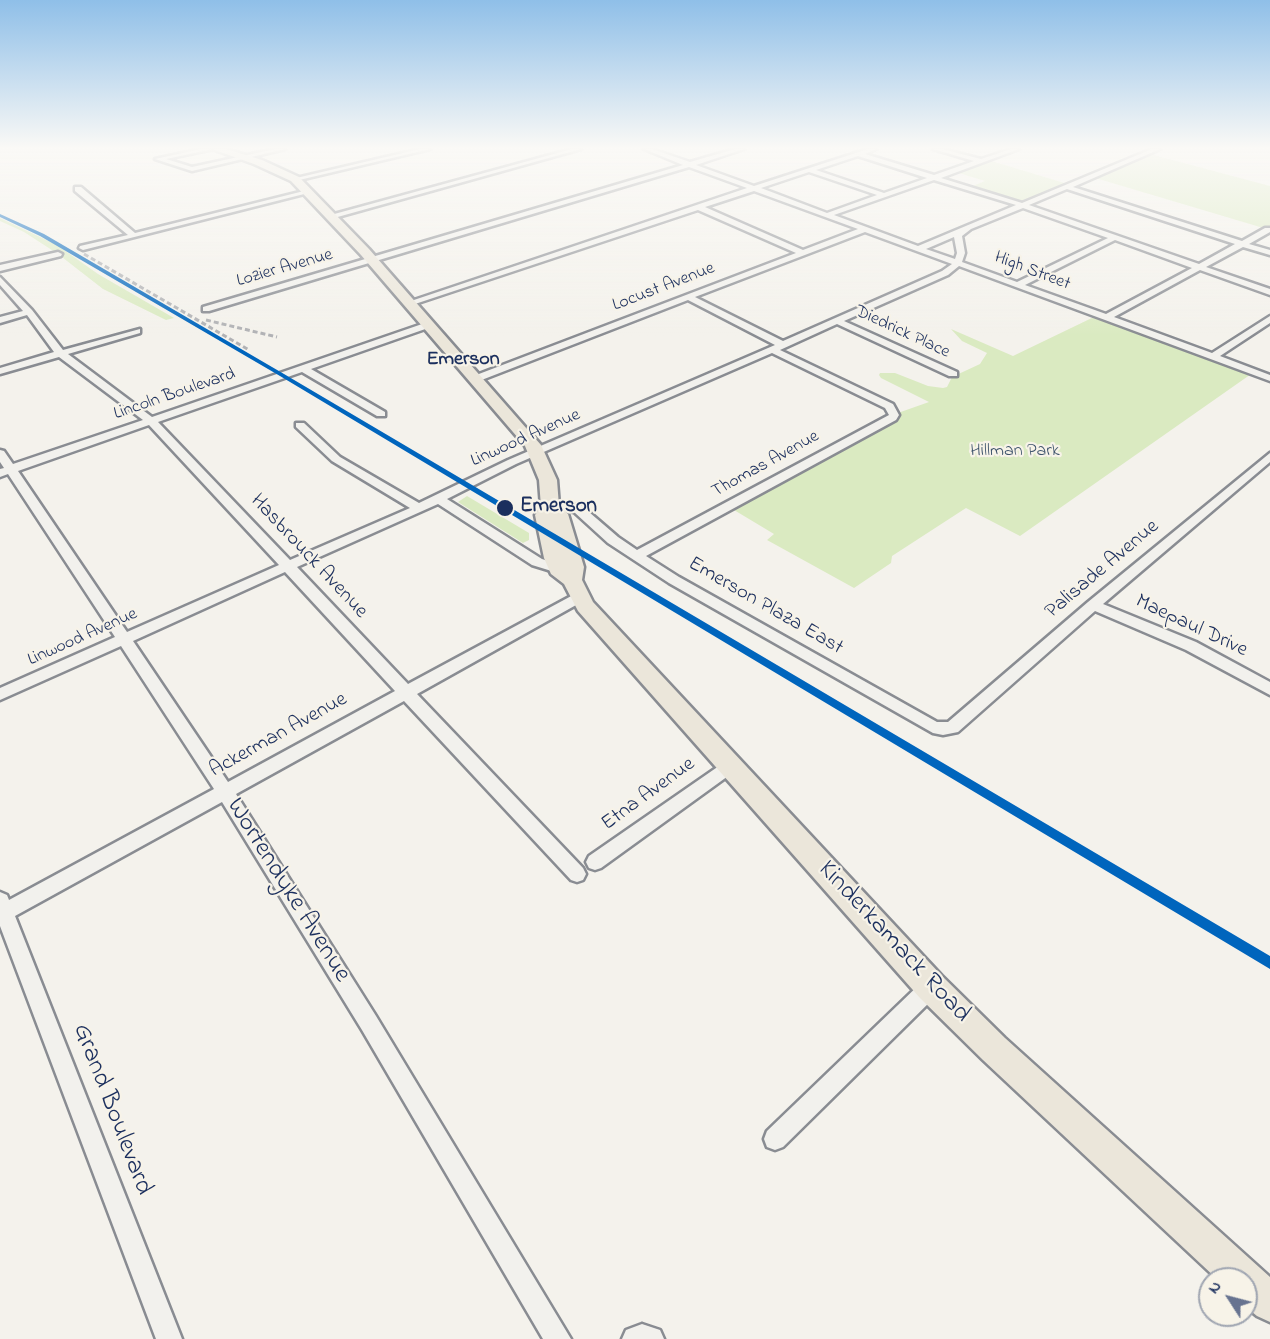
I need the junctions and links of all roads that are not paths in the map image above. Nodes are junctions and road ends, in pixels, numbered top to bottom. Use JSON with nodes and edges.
{"nodes":[{"id":1,"x":105,"y":211,"type":"edge"},
{"id":2,"x":229,"y":211,"type":"edge"},
{"id":3,"x":327,"y":211,"type":"edge"},
{"id":4,"x":348,"y":211,"type":"edge"},
{"id":5,"x":534,"y":211,"type":"edge"},
{"id":6,"x":684,"y":211,"type":"edge"},
{"id":7,"x":708,"y":211,"type":"edge"},
{"id":8,"x":819,"y":211,"type":"edge"},
{"id":9,"x":838,"y":211,"type":"edge"},
{"id":10,"x":1006,"y":211,"type":"edge"},
{"id":11,"x":1041,"y":211,"type":"edge"},
{"id":12,"x":1143,"y":211,"type":"edge"},
{"id":13,"x":828,"y":215,"type":"junction"},
{"id":14,"x":331,"y":216,"type":"junction"},
{"id":15,"x":971,"y":226,"type":"junction"},
{"id":16,"x":865,"y":228,"type":"junction"},
{"id":17,"x":1268,"y":230,"type":"dead end"},
{"id":18,"x":133,"y":235,"type":"junction"},
{"id":19,"x":1114,"y":237,"type":"junction"},
{"id":20,"x":1240,"y":243,"type":"junction"},
{"id":21,"x":82,"y":248,"type":"dead end"},
{"id":22,"x":920,"y":248,"type":"junction"},
{"id":23,"x":803,"y":253,"type":"junction"},
{"id":24,"x":1270,"y":253,"type":"edge"},
{"id":25,"x":58,"y":254,"type":"dead end"},
{"id":26,"x":373,"y":261,"type":"junction"},
{"id":27,"x":959,"y":262,"type":"junction"},
{"id":28,"x":1199,"y":267,"type":"junction"},
{"id":29,"x":0,"y":268,"type":"edge"},
{"id":30,"x":0,"y":280,"type":"edge"},
{"id":31,"x":1018,"y":285,"type":"junction"},
{"id":32,"x":1270,"y":292,"type":"edge"},
{"id":33,"x":688,"y":297,"type":"junction"},
{"id":34,"x":409,"y":303,"type":"junction"},
{"id":35,"x":206,"y":309,"type":"dead end"},
{"id":36,"x":29,"y":312,"type":"junction"},
{"id":37,"x":1106,"y":318,"type":"junction"},
{"id":38,"x":1270,"y":319,"type":"edge"},
{"id":39,"x":0,"y":320,"type":"edge"},
{"id":40,"x":837,"y":321,"type":"junction"},
{"id":41,"x":428,"y":325,"type":"junction"},
{"id":42,"x":137,"y":331,"type":"dead end"},
{"id":43,"x":776,"y":347,"type":"junction"},
{"id":44,"x":60,"y":353,"type":"junction"},
{"id":45,"x":1213,"y":357,"type":"junction"},
{"id":46,"x":302,"y":368,"type":"junction"},
{"id":47,"x":0,"y":371,"type":"edge"},
{"id":48,"x":953,"y":374,"type":"dead end"},
{"id":49,"x":1270,"y":378,"type":"edge"},
{"id":50,"x":475,"y":379,"type":"junction"},
{"id":51,"x":381,"y":414,"type":"dead end"},
{"id":52,"x":151,"y":421,"type":"junction"},
{"id":53,"x":300,"y":425,"type":"dead end"},
{"id":54,"x":0,"y":453,"type":"edge"},
{"id":55,"x":538,"y":453,"type":"junction"},
{"id":56,"x":1270,"y":456,"type":"edge"},
{"id":57,"x":5,"y":471,"type":"edge"},
{"id":58,"x":439,"y":499,"type":"junction"},
{"id":59,"x":550,"y":506,"type":"junction"},
{"id":60,"x":419,"y":508,"type":"junction"},
{"id":61,"x":636,"y":556,"type":"junction"},
{"id":62,"x":288,"y":567,"type":"junction"},
{"id":63,"x":570,"y":582,"type":"junction"},
{"id":64,"x":1093,"y":605,"type":"junction"},
{"id":65,"x":124,"y":640,"type":"junction"},
{"id":66,"x":1270,"y":689,"type":"edge"},
{"id":67,"x":406,"y":692,"type":"junction"},
{"id":68,"x":0,"y":694,"type":"edge"},
{"id":69,"x":964,"y":718,"type":"joint"},
{"id":70,"x":729,"y":766,"type":"junction"},
{"id":71,"x":225,"y":791,"type":"junction"},
{"id":72,"x":595,"y":861,"type":"dead end"},
{"id":73,"x":577,"y":874,"type":"dead end"},
{"id":74,"x":1,"y":909,"type":"edge"},
{"id":75,"x":931,"y":987,"type":"junction"},
{"id":76,"x":775,"y":1138,"type":"dead end"},
{"id":77,"x":1231,"y":1267,"type":"edge"},
{"id":78,"x":1258,"y":1292,"type":"edge"},
{"id":79,"x":1270,"y":1303,"type":"edge"},
{"id":80,"x":169,"y":1339,"type":"edge"},
{"id":81,"x":558,"y":1339,"type":"edge"},
{"id":82,"x":635,"y":1339,"type":"edge"},
{"id":83,"x":651,"y":1339,"type":"edge"}],
"edges":[{"from":1,"to":18,"type":"street"},
{"from":2,"to":18,"type":"street"},
{"from":3,"to":14,"type":"main road","name":"Kinderkamack Road"},
{"from":4,"to":14,"type":"street"},
{"from":5,"to":26,"type":"street","name":"Lozier Avenue"},
{"from":6,"to":34,"type":"street"},
{"from":7,"to":23,"type":"street"},
{"from":8,"to":13,"type":"street","name":"High Street"},
{"from":9,"to":13,"type":"street"},
{"from":10,"to":15,"type":"street"},
{"from":11,"to":19,"type":"street"},
{"from":12,"to":20,"type":"street"},
{"from":13,"to":16,"type":"street","name":"High Street"},
{"from":14,"to":26,"type":"main road","name":"Kinderkamack Road"},
{"from":15,"to":22,"type":"street"},
{"from":15,"to":27,"type":"street"},
{"from":16,"to":22,"type":"street","name":"High Street"},
{"from":16,"to":23,"type":"street","name":"Locust Avenue"},
{"from":17,"to":20,"type":"street"},
{"from":18,"to":21,"type":"street"},
{"from":19,"to":28,"type":"street"},
{"from":19,"to":31,"type":"street"},
{"from":20,"to":24,"type":"street"},
{"from":20,"to":28,"type":"street"},
{"from":22,"to":27,"type":"street","name":"High Street"},
{"from":23,"to":33,"type":"street","name":"Locust Avenue"},
{"from":25,"to":29,"type":"street"},
{"from":26,"to":34,"type":"main road","name":"Kinderkamack Road"},
{"from":26,"to":35,"type":"street","name":"Lozier Avenue"},
{"from":27,"to":31,"type":"street","name":"High Street"},
{"from":27,"to":40,"type":"street","name":"Linwood Avenue"},
{"from":28,"to":32,"type":"street"},
{"from":28,"to":37,"type":"street"},
{"from":30,"to":36,"type":"street","name":"Hasbrouck Avenue"},
{"from":31,"to":37,"type":"street","name":"High Street"},
{"from":33,"to":43,"type":"street"},
{"from":33,"to":50,"type":"street","name":"Locust Avenue"},
{"from":34,"to":41,"type":"main road","name":"Kinderkamack Road"},
{"from":36,"to":39,"type":"street"},
{"from":36,"to":44,"type":"street","name":"Hasbrouck Avenue"},
{"from":37,"to":45,"type":"street","name":"High Street"},
{"from":38,"to":45,"type":"street"},
{"from":40,"to":43,"type":"street","name":"Linwood Avenue"},
{"from":40,"to":48,"type":"street","name":"Diedrick Place"},
{"from":41,"to":46,"type":"street","name":"Lincoln Boulevard"},
{"from":41,"to":50,"type":"main road","name":"Kinderkamack Road"},
{"from":42,"to":44,"type":"street"},
{"from":43,"to":55,"type":"street","name":"Linwood Avenue"},
{"from":43,"to":61,"type":"street","name":"Thomas Avenue"},
{"from":44,"to":47,"type":"street"},
{"from":44,"to":52,"type":"street","name":"Hasbrouck Avenue"},
{"from":45,"to":49,"type":"street","name":"High Street"},
{"from":46,"to":51,"type":"street"},
{"from":46,"to":52,"type":"street","name":"Lincoln Boulevard"},
{"from":50,"to":55,"type":"main road","name":"Kinderkamack Road"},
{"from":52,"to":57,"type":"street","name":"Lincoln Boulevard"},
{"from":52,"to":62,"type":"street","name":"Hasbrouck Avenue"},
{"from":53,"to":60,"type":"street"},
{"from":54,"to":57,"type":"street","name":"Wortendyke Avenue"},
{"from":55,"to":58,"type":"street","name":"Linwood Avenue"},
{"from":55,"to":59,"type":"main road","name":"Kinderkamack Road"},
{"from":56,"to":64,"type":"street","name":"Palisade Avenue"},
{"from":57,"to":65,"type":"street","name":"Wortendyke Avenue"},
{"from":58,"to":60,"type":"street","name":"Linwood Avenue"},
{"from":58,"to":63,"type":"street"},
{"from":59,"to":61,"type":"street","name":"Emerson Plaza East"},
{"from":59,"to":63,"type":"main road","name":"Kinderkamack Road"},
{"from":60,"to":62,"type":"street","name":"Linwood Avenue"},
{"from":61,"to":69,"type":"street","name":"Emerson Plaza East"},
{"from":62,"to":65,"type":"street","name":"Linwood Avenue"},
{"from":62,"to":67,"type":"street","name":"Hasbrouck Avenue"},
{"from":63,"to":67,"type":"street","name":"Ackerman Avenue"},
{"from":63,"to":70,"type":"main road","name":"Kinderkamack Road"},
{"from":64,"to":66,"type":"street","name":"Maepaul Drive"},
{"from":64,"to":69,"type":"street","name":"Palisade Avenue"},
{"from":65,"to":68,"type":"street","name":"Linwood Avenue"},
{"from":65,"to":71,"type":"street","name":"Wortendyke Avenue"},
{"from":67,"to":71,"type":"street","name":"Ackerman Avenue"},
{"from":67,"to":73,"type":"street","name":"Hasbrouck Avenue"},
{"from":70,"to":72,"type":"street","name":"Etna Avenue"},
{"from":70,"to":75,"type":"main road","name":"Kinderkamack Road"},
{"from":71,"to":74,"type":"street","name":"Ackerman Avenue"},
{"from":71,"to":81,"type":"street","name":"Wortendyke Avenue"},
{"from":74,"to":80,"type":"street","name":"Grand Boulevard"},
{"from":75,"to":76,"type":"street"},
{"from":75,"to":77,"type":"main road","name":"Kinderkamack Road"},
{"from":78,"to":79,"type":"main road","name":"Kinderkamack Road"},
{"from":82,"to":83,"type":"street"}]}
